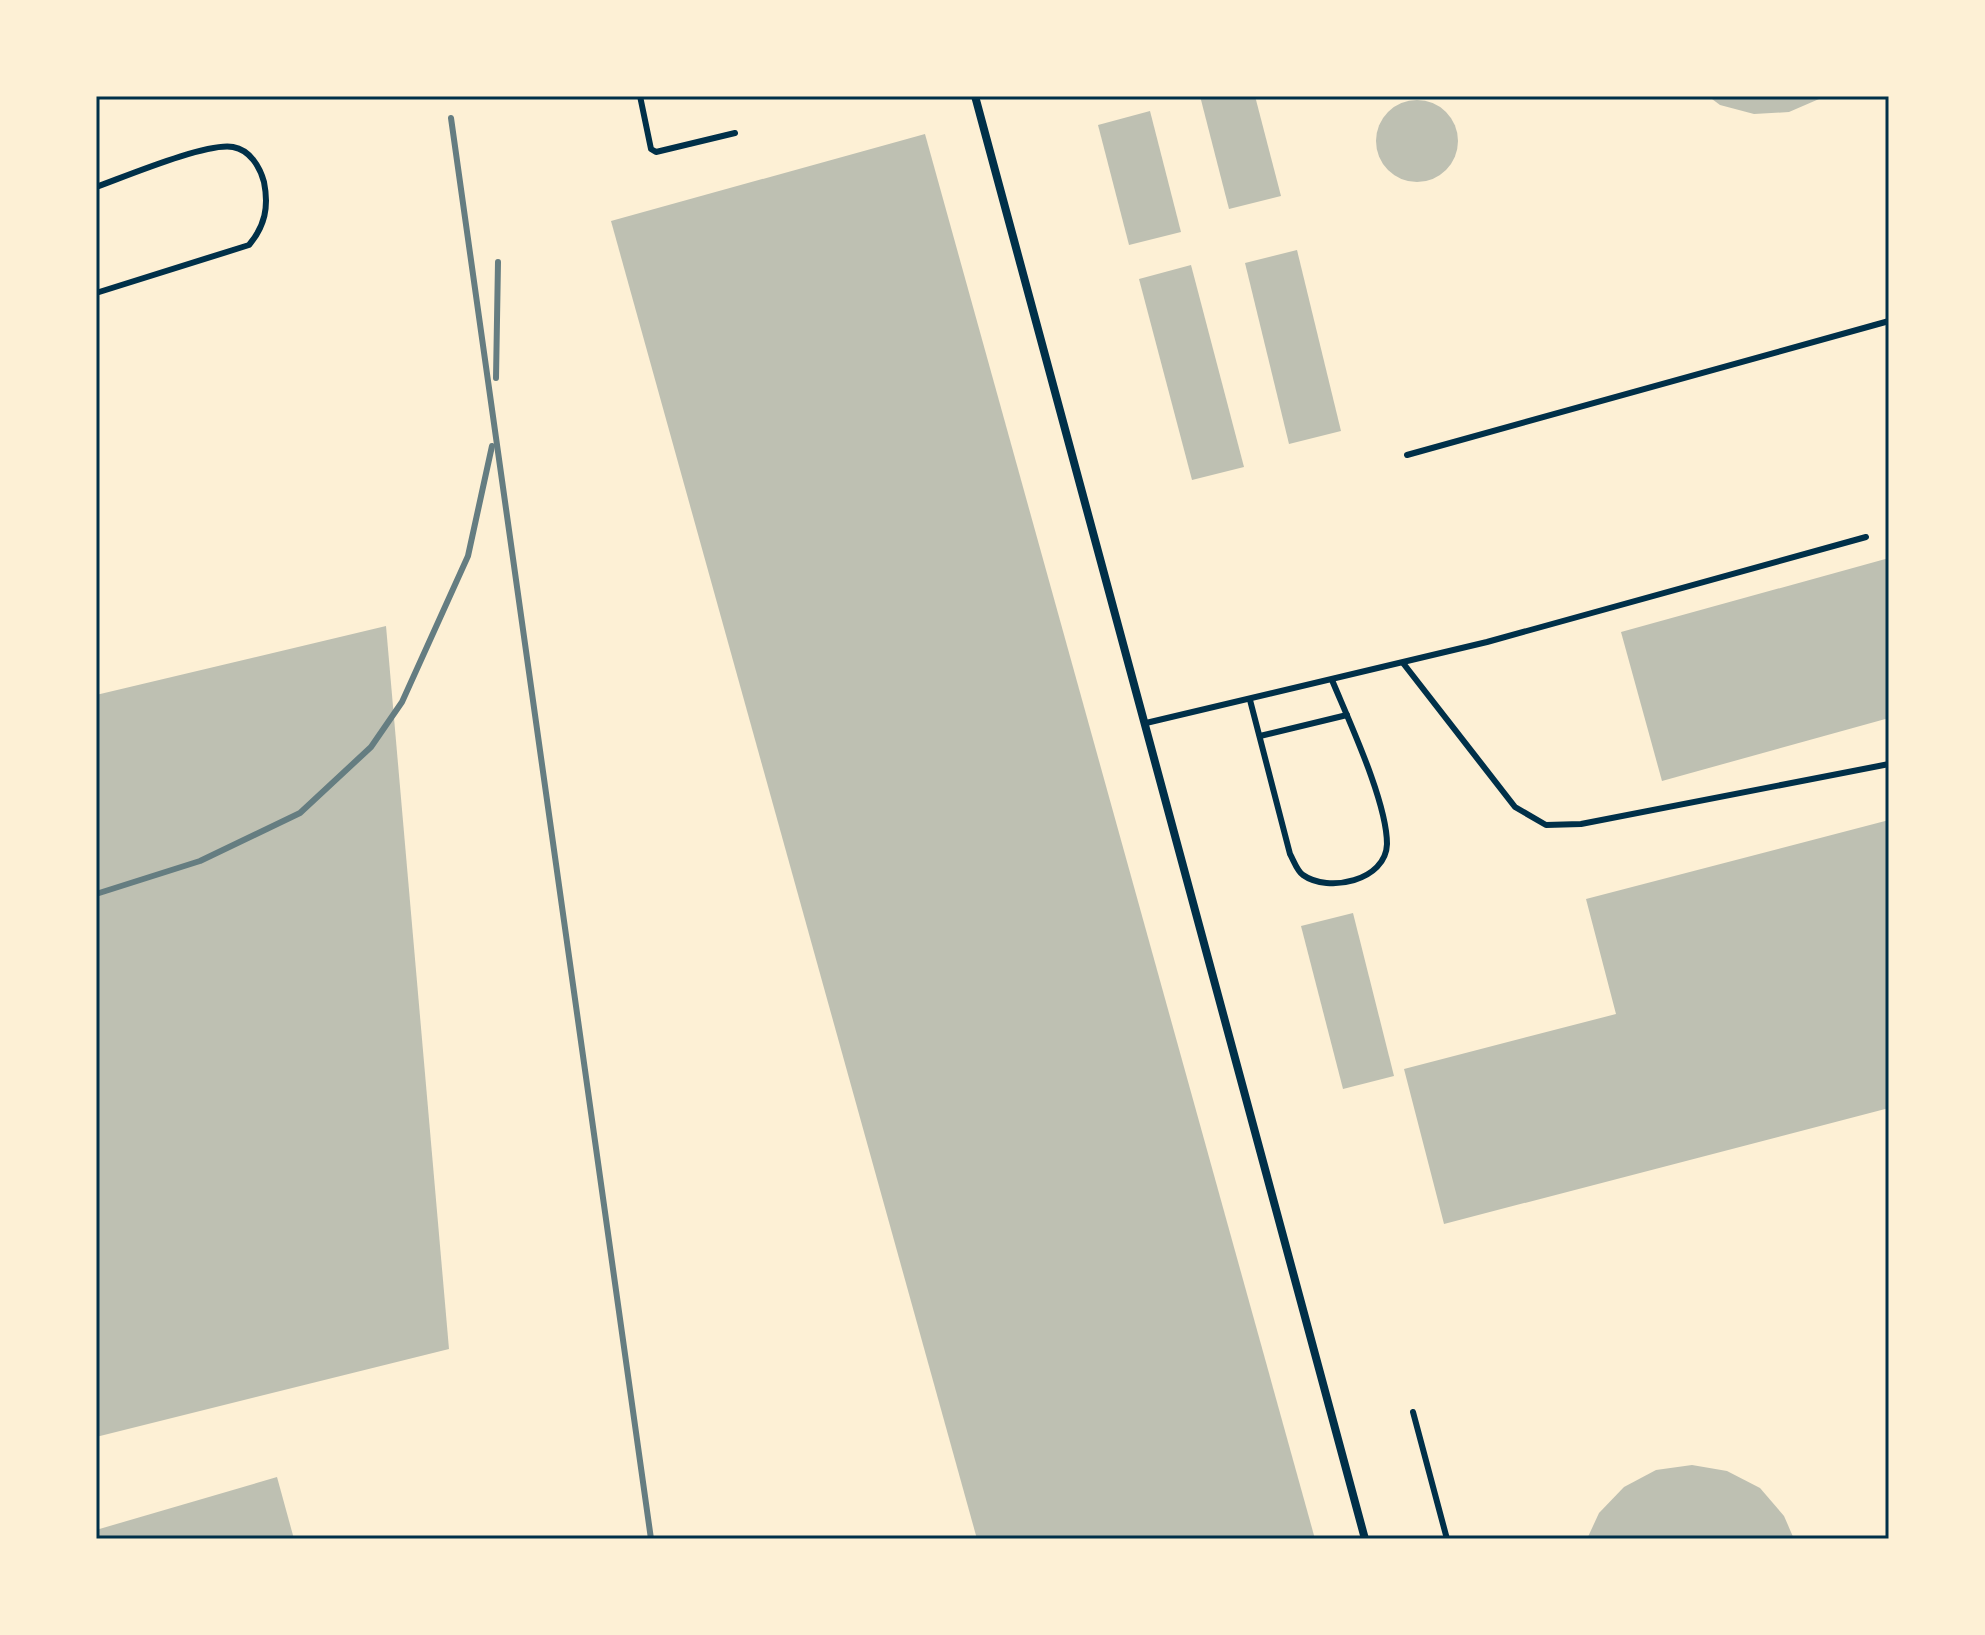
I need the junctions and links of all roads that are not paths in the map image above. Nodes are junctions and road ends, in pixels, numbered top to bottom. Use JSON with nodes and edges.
{"nodes":[{"id":1,"x":640,"y":96,"type":"edge"},
{"id":2,"x":975,"y":96,"type":"edge"},
{"id":3,"x":735,"y":133,"type":"dead end"},
{"id":4,"x":96,"y":187,"type":"edge"},
{"id":5,"x":96,"y":293,"type":"edge"},
{"id":6,"x":1889,"y":321,"type":"edge"},
{"id":7,"x":1407,"y":455,"type":"dead end"},
{"id":8,"x":1866,"y":537,"type":"dead end"},
{"id":9,"x":1403,"y":663,"type":"junction"},
{"id":10,"x":1332,"y":680,"type":"junction"},
{"id":11,"x":1250,"y":700,"type":"junction"},
{"id":12,"x":1347,"y":715,"type":"junction"},
{"id":13,"x":1146,"y":723,"type":"junction"},
{"id":14,"x":1260,"y":736,"type":"junction"},
{"id":15,"x":1889,"y":764,"type":"edge"},
{"id":16,"x":1413,"y":1412,"type":"dead end"},
{"id":17,"x":1365,"y":1539,"type":"edge"},
{"id":18,"x":1447,"y":1539,"type":"edge"}],
"edges":[{"from":1,"to":3,"type":"lane"},
{"from":2,"to":13,"type":"street"},
{"from":4,"to":5,"type":"lane"},
{"from":6,"to":7,"type":"lane"},
{"from":8,"to":9,"type":"lane"},
{"from":9,"to":10,"type":"lane"},
{"from":9,"to":15,"type":"lane"},
{"from":10,"to":11,"type":"lane"},
{"from":10,"to":12,"type":"lane"},
{"from":11,"to":13,"type":"lane"},
{"from":11,"to":14,"type":"lane"},
{"from":12,"to":14,"type":"lane"},
{"from":12,"to":14,"type":"lane"},
{"from":13,"to":17,"type":"street"},
{"from":16,"to":18,"type":"lane"}]}
